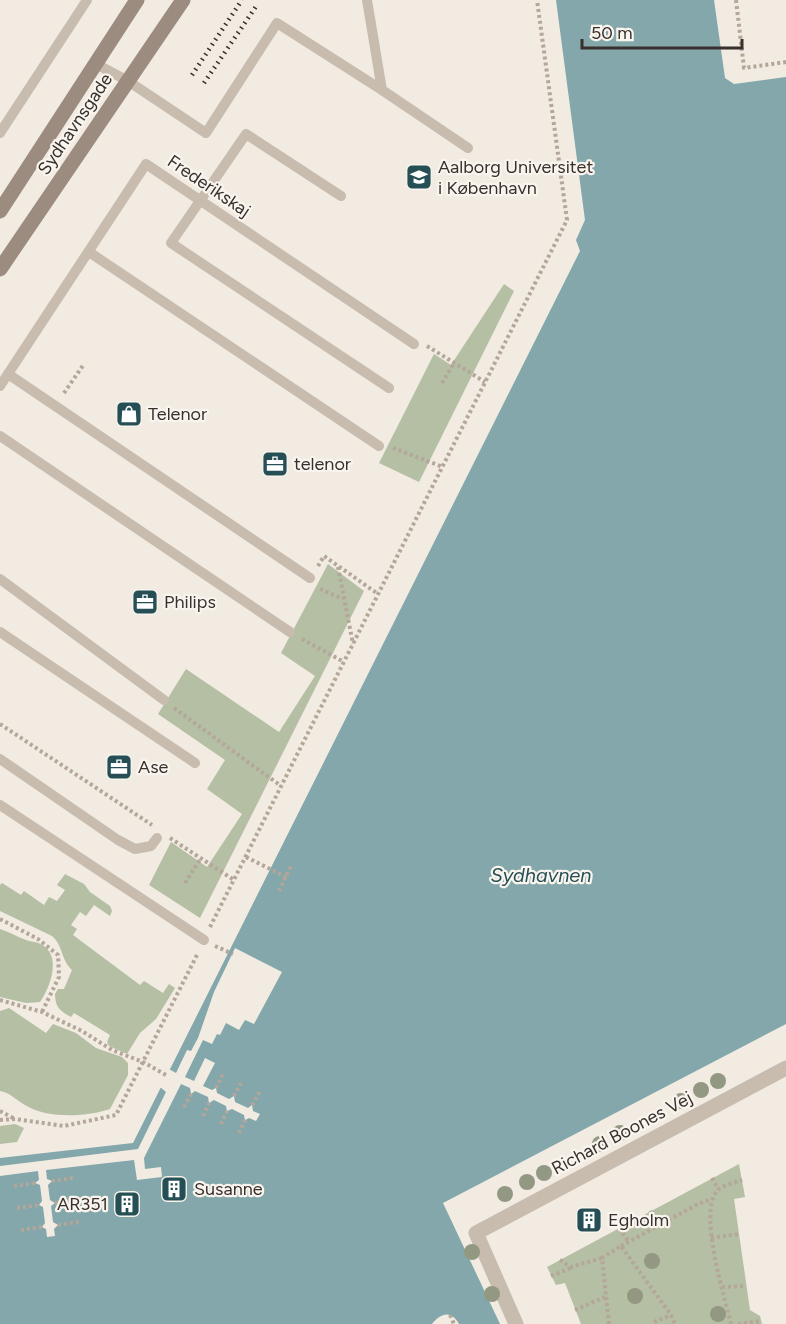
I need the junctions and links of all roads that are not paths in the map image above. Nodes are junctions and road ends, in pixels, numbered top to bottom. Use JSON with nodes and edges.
{"nodes":[{"id":1,"x":87,"y":0,"type":"edge"},
{"id":2,"x":138,"y":0,"type":"edge"},
{"id":3,"x":183,"y":0,"type":"edge"},
{"id":4,"x":368,"y":0,"type":"edge"},
{"id":5,"x":96,"y":64,"type":"junction"},
{"id":6,"x":128,"y":81,"type":"junction"},
{"id":7,"x":382,"y":90,"type":"junction"},
{"id":8,"x":0,"y":133,"type":"edge"},
{"id":9,"x":468,"y":148,"type":"dead end"},
{"id":10,"x":341,"y":196,"type":"dead end"},
{"id":11,"x":200,"y":201,"type":"junction"},
{"id":12,"x":0,"y":211,"type":"edge"},
{"id":13,"x":88,"y":252,"type":"junction"},
{"id":14,"x":0,"y":269,"type":"edge"},
{"id":15,"x":414,"y":344,"type":"road end"},
{"id":16,"x":8,"y":374,"type":"junction"},
{"id":17,"x":0,"y":386,"type":"edge"},
{"id":18,"x":389,"y":388,"type":"dead end"},
{"id":19,"x":0,"y":436,"type":"edge"},
{"id":20,"x":379,"y":447,"type":"road end"},
{"id":21,"x":310,"y":578,"type":"road end"},
{"id":22,"x":0,"y":579,"type":"edge"},
{"id":23,"x":0,"y":632,"type":"edge"},
{"id":24,"x":290,"y":633,"type":"road end"},
{"id":25,"x":164,"y":700,"type":"road end"},
{"id":26,"x":0,"y":759,"type":"edge"},
{"id":27,"x":195,"y":763,"type":"dead end"},
{"id":28,"x":0,"y":805,"type":"edge"},
{"id":29,"x":160,"y":835,"type":"road end"},
{"id":30,"x":204,"y":940,"type":"road end"},
{"id":31,"x":786,"y":1068,"type":"edge"},
{"id":32,"x":516,"y":1324,"type":"edge"}],
"edges":[{"from":1,"to":8,"type":"lane"},
{"from":2,"to":5,"type":"street","name":"Sydhavnsgade"},
{"from":3,"to":6,"type":"street","name":"Sydhavnsgade"},
{"from":4,"to":7,"type":"lane"},
{"from":5,"to":6,"type":"lane"},
{"from":5,"to":12,"type":"street","name":"Sydhavnsgade"},
{"from":6,"to":7,"type":"lane"},
{"from":6,"to":14,"type":"street","name":"Sydhavnsgade"},
{"from":7,"to":9,"type":"lane"},
{"from":10,"to":11,"type":"lane"},
{"from":11,"to":13,"type":"lane","name":"Frederikskaj"},
{"from":11,"to":15,"type":"lane","name":"Frederikskaj"},
{"from":11,"to":18,"type":"lane"},
{"from":13,"to":16,"type":"lane","name":"Frederikskaj"},
{"from":13,"to":20,"type":"lane"},
{"from":16,"to":17,"type":"lane","name":"Frederikskaj"},
{"from":16,"to":21,"type":"lane"},
{"from":19,"to":24,"type":"lane"},
{"from":22,"to":25,"type":"lane"},
{"from":23,"to":27,"type":"lane"},
{"from":26,"to":29,"type":"lane"},
{"from":28,"to":30,"type":"lane"},
{"from":31,"to":32,"type":"street","name":"Richard Boones Vej"}]}
